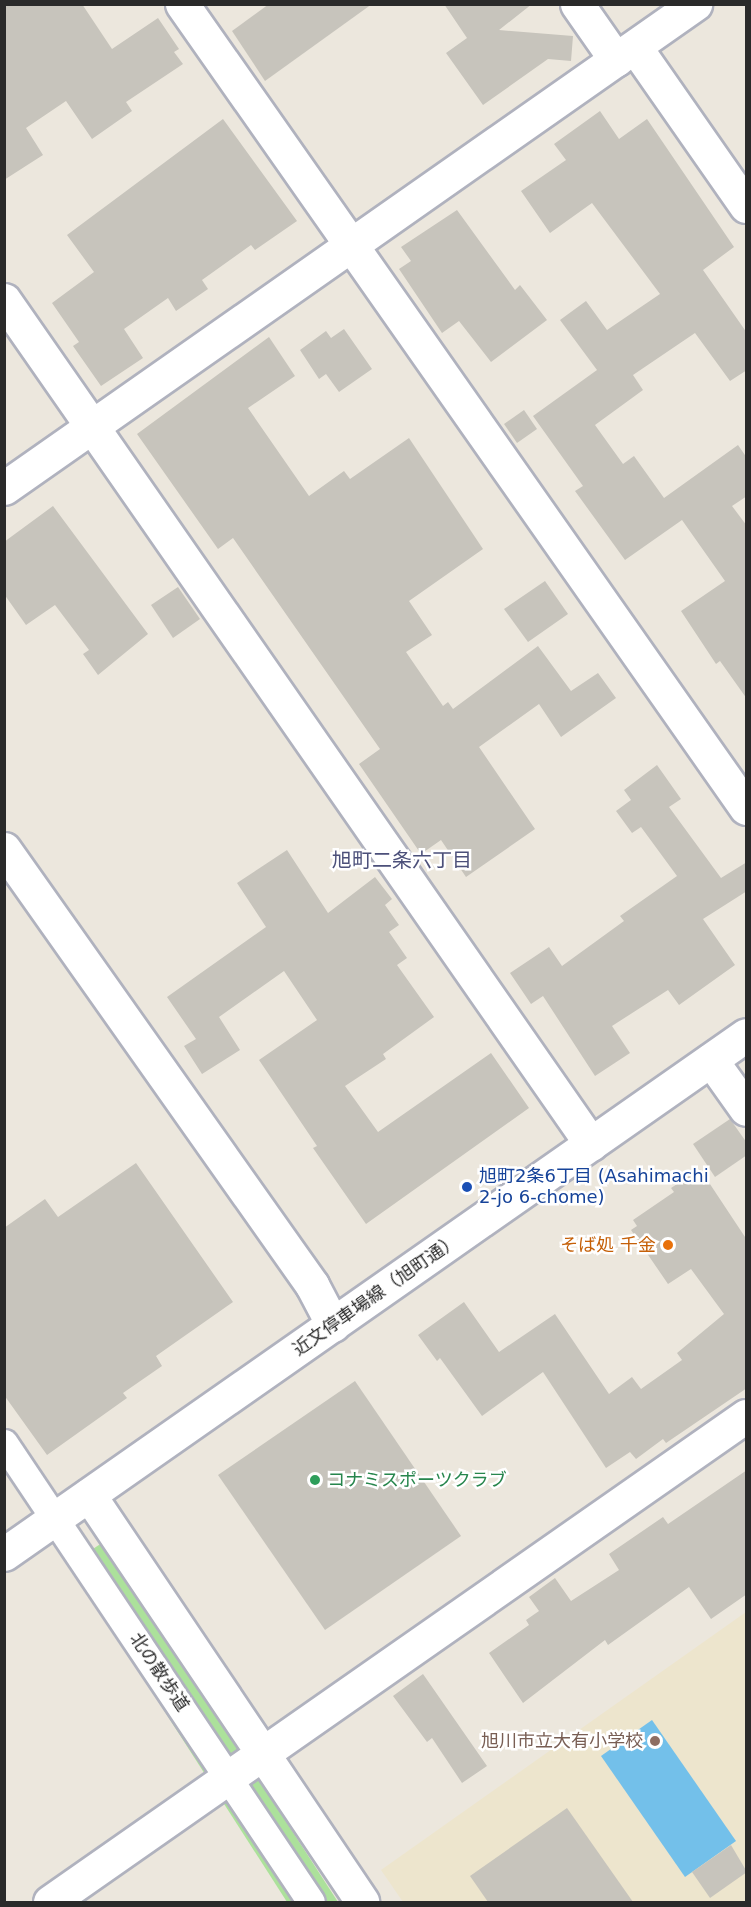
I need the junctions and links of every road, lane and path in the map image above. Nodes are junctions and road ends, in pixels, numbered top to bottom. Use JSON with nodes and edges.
{"nodes":[{"id":1,"x":182,"y":4,"type":"edge"},
{"id":2,"x":577,"y":4,"type":"edge"},
{"id":3,"x":695,"y":4,"type":"edge"},
{"id":4,"x":625,"y":54,"type":"junction"},
{"id":5,"x":747,"y":206,"type":"edge"},
{"id":6,"x":350,"y":246,"type":"junction"},
{"id":7,"x":4,"y":300,"type":"edge"},
{"id":8,"x":92,"y":426,"type":"junction"},
{"id":9,"x":4,"y":488,"type":"edge"},
{"id":10,"x":747,"y":808,"type":"edge"},
{"id":11,"x":4,"y":849,"type":"edge"},
{"id":12,"x":747,"y":1035,"type":"edge"},
{"id":13,"x":711,"y":1060,"type":"junction"},
{"id":14,"x":747,"y":1109,"type":"edge"},
{"id":15,"x":591,"y":1144,"type":"junction"},
{"id":16,"x":333,"y":1324,"type":"junction"},
{"id":17,"x":747,"y":1416,"type":"edge"},
{"id":18,"x":4,"y":1443,"type":"edge"},
{"id":19,"x":89,"y":1495,"type":"junction"},
{"id":20,"x":57,"y":1518,"type":"junction"},
{"id":21,"x":5,"y":1552,"type":"edge"},
{"id":22,"x":263,"y":1753,"type":"junction"},
{"id":23,"x":229,"y":1776,"type":"junction"},
{"id":24,"x":50,"y":1902,"type":"edge"},
{"id":25,"x":311,"y":1902,"type":"edge"},
{"id":26,"x":362,"y":1902,"type":"edge"}],
"edges":[{"from":1,"to":6,"type":"street"},
{"from":2,"to":4,"type":"street"},
{"from":3,"to":4,"type":"street"},
{"from":4,"to":5,"type":"street"},
{"from":4,"to":6,"type":"street"},
{"from":6,"to":8,"type":"street"},
{"from":6,"to":10,"type":"street"},
{"from":7,"to":8,"type":"street"},
{"from":8,"to":9,"type":"street"},
{"from":8,"to":15,"type":"street"},
{"from":11,"to":16,"type":"street"},
{"from":12,"to":13,"type":"street","name":"近文停車場線（旭町通）"},
{"from":13,"to":14,"type":"street"},
{"from":13,"to":15,"type":"street","name":"近文停車場線（旭町通）"},
{"from":15,"to":16,"type":"street","name":"近文停車場線（旭町通）"},
{"from":16,"to":19,"type":"street","name":"近文停車場線（旭町通）"},
{"from":17,"to":22,"type":"street"},
{"from":18,"to":20,"type":"street","name":"北の散歩道"},
{"from":19,"to":20,"type":"street","name":"近文停車場線（旭町通）"},
{"from":19,"to":22,"type":"street"},
{"from":20,"to":21,"type":"street","name":"近文停車場線（旭町通）"},
{"from":20,"to":23,"type":"street","name":"北の散歩道"},
{"from":22,"to":23,"type":"street"},
{"from":22,"to":26,"type":"street"},
{"from":23,"to":24,"type":"street"},
{"from":23,"to":25,"type":"street","name":"北の散歩道"}]}
